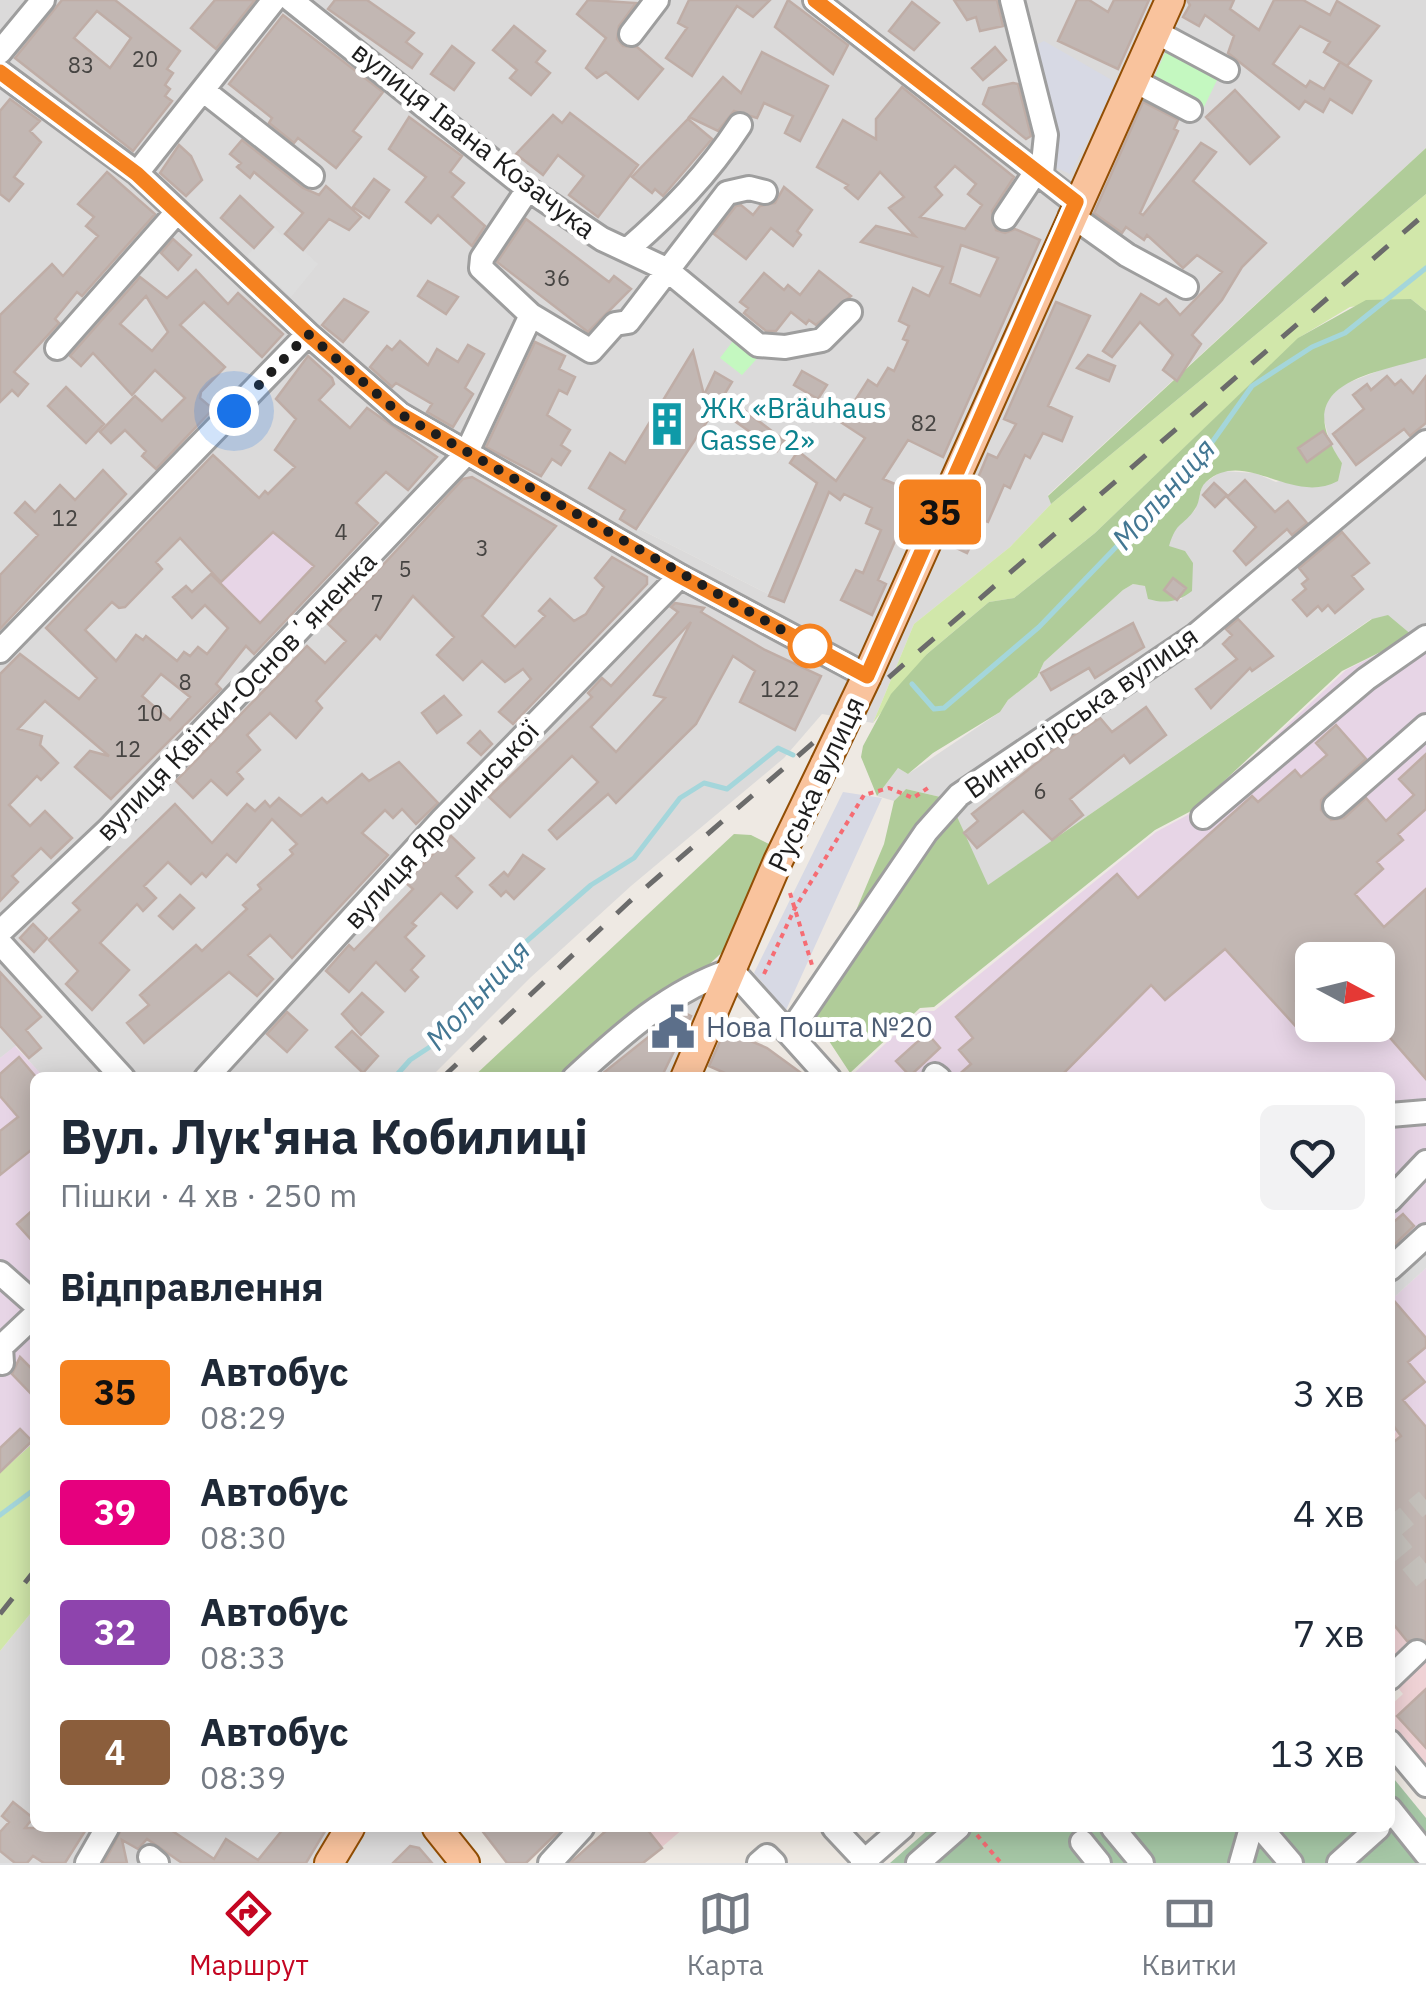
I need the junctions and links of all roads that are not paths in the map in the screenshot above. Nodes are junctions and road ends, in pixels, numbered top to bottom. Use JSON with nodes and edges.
{"nodes":[{"id":1,"x":44,"y":0,"type":"edge"},
{"id":2,"x":274,"y":0,"type":"edge"},
{"id":3,"x":291,"y":0,"type":"edge"},
{"id":4,"x":657,"y":0,"type":"edge"},
{"id":5,"x":815,"y":0,"type":"edge"},
{"id":6,"x":1012,"y":0,"type":"edge"},
{"id":7,"x":1170,"y":0,"type":"edge"},
{"id":8,"x":1156,"y":32,"type":"junction"},
{"id":9,"x":632,"y":34,"type":"dead end"},
{"id":10,"x":0,"y":52,"type":"edge"},
{"id":11,"x":1227,"y":70,"type":"dead end"},
{"id":12,"x":0,"y":72,"type":"edge"},
{"id":13,"x":1133,"y":80,"type":"junction"},
{"id":14,"x":204,"y":90,"type":"junction"},
{"id":15,"x":1190,"y":110,"type":"dead end"},
{"id":16,"x":740,"y":125,"type":"dead end"},
{"id":17,"x":1039,"y":172,"type":"junction"},
{"id":18,"x":137,"y":174,"type":"junction"},
{"id":19,"x":312,"y":176,"type":"dead end"},
{"id":20,"x":528,"y":190,"type":"junction"},
{"id":21,"x":764,"y":192,"type":"dead end"},
{"id":22,"x":1074,"y":209,"type":"junction"},
{"id":23,"x":177,"y":212,"type":"junction"},
{"id":24,"x":1005,"y":218,"type":"dead end"},
{"id":25,"x":627,"y":250,"type":"junction"},
{"id":26,"x":666,"y":269,"type":"junction"},
{"id":27,"x":1186,"y":287,"type":"dead end"},
{"id":28,"x":850,"y":312,"type":"dead end"},
{"id":29,"x":531,"y":315,"type":"junction"},
{"id":30,"x":308,"y":334,"type":"junction"},
{"id":31,"x":57,"y":348,"type":"dead end"},
{"id":32,"x":1426,"y":442,"type":"edge"},
{"id":33,"x":466,"y":454,"type":"junction"},
{"id":34,"x":680,"y":576,"type":"junction"},
{"id":35,"x":1422,"y":647,"type":"edge"},
{"id":36,"x":0,"y":650,"type":"edge"},
{"id":37,"x":867,"y":676,"type":"junction"},
{"id":38,"x":1426,"y":726,"type":"edge"},
{"id":39,"x":1335,"y":806,"type":"dead end"},
{"id":40,"x":1203,"y":817,"type":"dead end"},
{"id":41,"x":0,"y":932,"type":"edge"},
{"id":42,"x":0,"y":943,"type":"edge"},
{"id":43,"x":732,"y":970,"type":"junction"},
{"id":44,"x":790,"y":1032,"type":"junction"},
{"id":45,"x":118,"y":1072,"type":"edge"},
{"id":46,"x":211,"y":1072,"type":"edge"},
{"id":47,"x":581,"y":1072,"type":"edge"},
{"id":48,"x":688,"y":1072,"type":"edge"},
{"id":49,"x":824,"y":1072,"type":"edge"},
{"id":50,"x":1426,"y":1112,"type":"edge"},
{"id":51,"x":1395,"y":1115,"type":"edge"},
{"id":52,"x":1426,"y":1162,"type":"edge"},
{"id":53,"x":1395,"y":1195,"type":"edge"},
{"id":54,"x":1426,"y":1236,"type":"edge"},
{"id":55,"x":1395,"y":1264,"type":"edge"},
{"id":56,"x":0,"y":1273,"type":"edge"},
{"id":57,"x":30,"y":1300,"type":"edge"},
{"id":58,"x":30,"y":1320,"type":"edge"},
{"id":59,"x":2,"y":1363,"type":"dead end"},
{"id":60,"x":1417,"y":1652,"type":"dead end"},
{"id":61,"x":1395,"y":1668,"type":"edge"},
{"id":62,"x":1395,"y":1748,"type":"edge"},
{"id":63,"x":1426,"y":1785,"type":"edge"},
{"id":64,"x":1395,"y":1824,"type":"edge"},
{"id":65,"x":104,"y":1832,"type":"edge"},
{"id":66,"x":348,"y":1832,"type":"edge"},
{"id":67,"x":440,"y":1832,"type":"edge"},
{"id":68,"x":578,"y":1832,"type":"edge"},
{"id":69,"x":838,"y":1832,"type":"edge"},
{"id":70,"x":898,"y":1832,"type":"edge"},
{"id":71,"x":953,"y":1832,"type":"edge"},
{"id":72,"x":1116,"y":1832,"type":"edge"},
{"id":73,"x":1250,"y":1832,"type":"edge"},
{"id":74,"x":1264,"y":1832,"type":"edge"},
{"id":75,"x":1372,"y":1832,"type":"edge"},
{"id":76,"x":1082,"y":1842,"type":"dead end"},
{"id":77,"x":1426,"y":1854,"type":"edge"},
{"id":78,"x":864,"y":1862,"type":"edge"},
{"id":79,"x":86,"y":1863,"type":"edge"},
{"id":80,"x":330,"y":1863,"type":"edge"},
{"id":81,"x":464,"y":1863,"type":"edge"},
{"id":82,"x":550,"y":1863,"type":"edge"},
{"id":83,"x":759,"y":1863,"type":"edge"},
{"id":84,"x":774,"y":1863,"type":"edge"},
{"id":85,"x":918,"y":1863,"type":"edge"},
{"id":86,"x":1100,"y":1863,"type":"edge"},
{"id":87,"x":1142,"y":1863,"type":"edge"},
{"id":88,"x":1241,"y":1863,"type":"edge"},
{"id":89,"x":1290,"y":1863,"type":"edge"},
{"id":90,"x":1340,"y":1863,"type":"edge"}],
"edges":[{"from":1,"to":10,"type":"street"},
{"from":2,"to":14,"type":"street"},
{"from":3,"to":20,"type":"street","name":"вулиця Івана Козачука"},
{"from":4,"to":9,"type":"street"},
{"from":5,"to":17,"type":"street"},
{"from":6,"to":17,"type":"street"},
{"from":7,"to":8,"type":"main road","name":"Руська вулиця"},
{"from":8,"to":11,"type":"street"},
{"from":8,"to":13,"type":"main road","name":"Руська вулиця"},
{"from":12,"to":18,"type":"street"},
{"from":13,"to":15,"type":"street"},
{"from":13,"to":22,"type":"main road","name":"Руська вулиця"},
{"from":14,"to":18,"type":"street"},
{"from":14,"to":19,"type":"street"},
{"from":16,"to":25,"type":"street"},
{"from":17,"to":22,"type":"street"},
{"from":17,"to":24,"type":"street"},
{"from":18,"to":23,"type":"street"},
{"from":20,"to":25,"type":"street","name":"вулиця Івана Козачука"},
{"from":20,"to":29,"type":"street"},
{"from":21,"to":26,"type":"street"},
{"from":22,"to":27,"type":"street"},
{"from":22,"to":37,"type":"main road","name":"Руська вулиця"},
{"from":23,"to":30,"type":"street"},
{"from":23,"to":31,"type":"street"},
{"from":25,"to":26,"type":"street","name":"вулиця Івана Козачука"},
{"from":26,"to":28,"type":"street","name":"вулиця Івана Козачука"},
{"from":26,"to":29,"type":"street"},
{"from":29,"to":33,"type":"street","name":"вулиця Квітки-Основʼяненка"},
{"from":30,"to":33,"type":"street"},
{"from":30,"to":36,"type":"street"},
{"from":32,"to":44,"type":"street","name":"Винногірська вулиця"},
{"from":33,"to":34,"type":"street"},
{"from":33,"to":41,"type":"street","name":"вулиця Квітки-Основʼяненка"},
{"from":34,"to":37,"type":"street"},
{"from":34,"to":46,"type":"street","name":"вулиця Ярошинської"},
{"from":35,"to":40,"type":"street"},
{"from":37,"to":43,"type":"main road","name":"Руська вулиця","bridge":true},
{"from":38,"to":39,"type":"street"},
{"from":42,"to":45,"type":"street"},
{"from":43,"to":44,"type":"street"},
{"from":43,"to":47,"type":"street"},
{"from":43,"to":48,"type":"main road","name":"Руська вулиця"},
{"from":44,"to":49,"type":"street"},
{"from":50,"to":51,"type":"street"},
{"from":52,"to":53,"type":"street"},
{"from":54,"to":55,"type":"street"},
{"from":56,"to":57,"type":"street"},
{"from":58,"to":59,"type":"street"},
{"from":60,"to":61,"type":"street"},
{"from":62,"to":63,"type":"street"},
{"from":64,"to":77,"type":"street"},
{"from":65,"to":79,"type":"street"},
{"from":66,"to":80,"type":"main road"},
{"from":67,"to":81,"type":"main road"},
{"from":68,"to":82,"type":"street"},
{"from":69,"to":78,"type":"street"},
{"from":70,"to":78,"type":"street"},
{"from":71,"to":85,"type":"street"},
{"from":72,"to":87,"type":"street"},
{"from":73,"to":88,"type":"street"},
{"from":74,"to":89,"type":"street"},
{"from":75,"to":90,"type":"street"},
{"from":76,"to":86,"type":"street"},
{"from":83,"to":84,"type":"street"}]}
